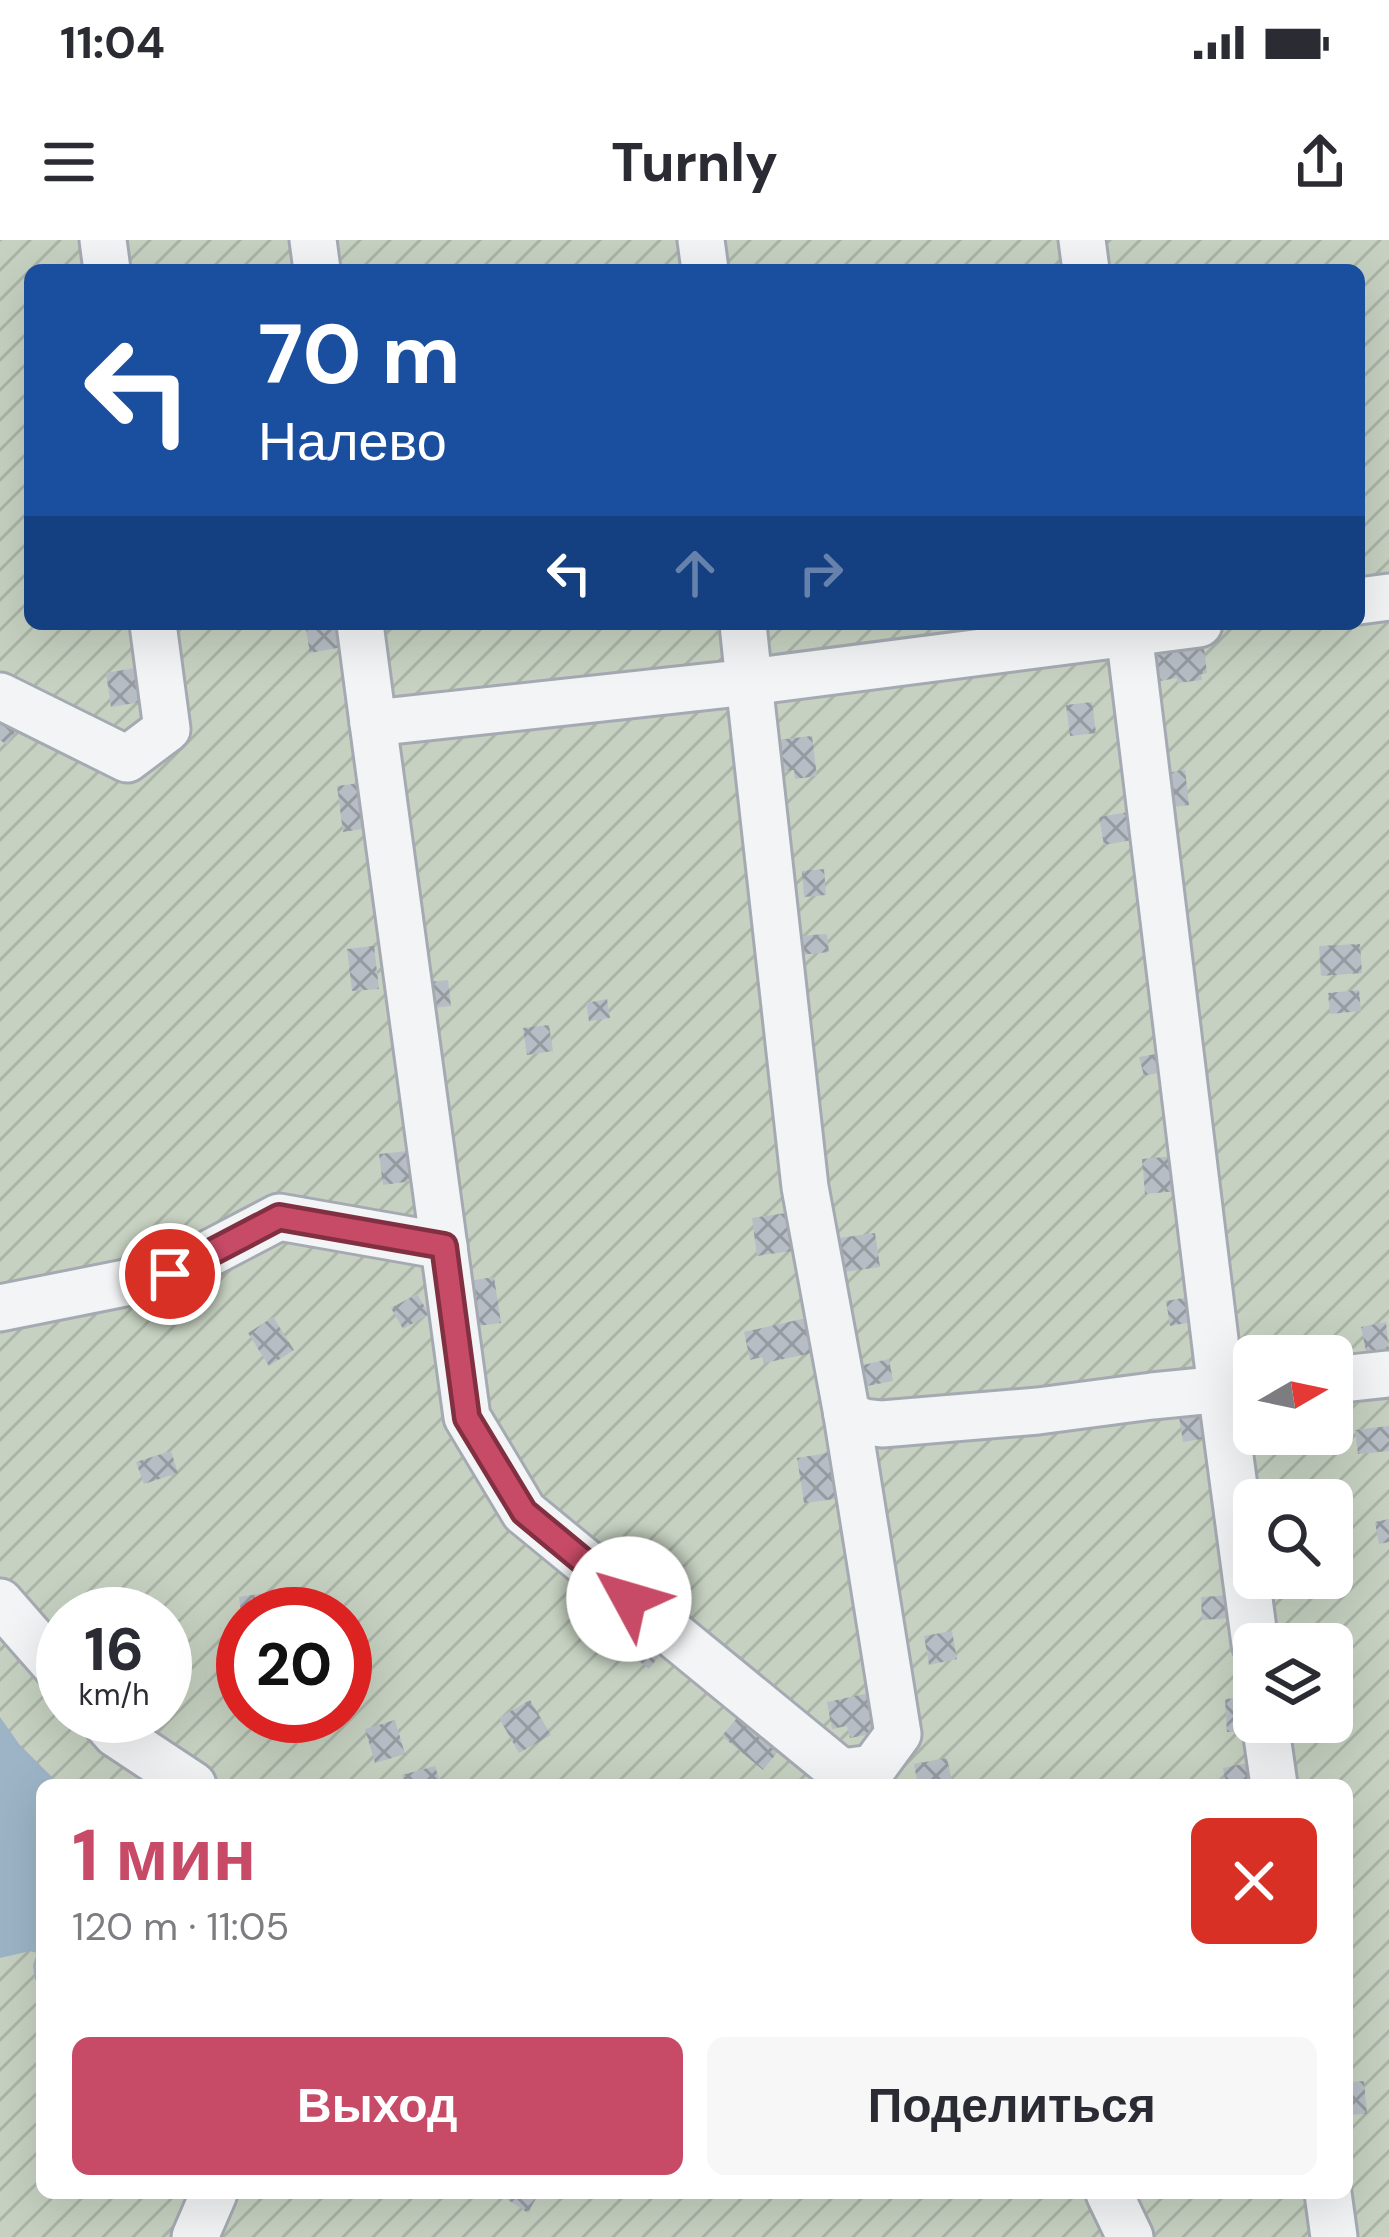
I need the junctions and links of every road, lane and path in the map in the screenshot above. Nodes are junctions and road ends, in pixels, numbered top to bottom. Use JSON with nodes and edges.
{"nodes":[{"id":1,"x":154,"y":630,"type":"edge"},
{"id":2,"x":361,"y":630,"type":"edge"},
{"id":3,"x":743,"y":630,"type":"edge"},
{"id":4,"x":1122,"y":630,"type":"edge"},
{"id":5,"x":1129,"y":630,"type":"edge"},
{"id":6,"x":749,"y":682,"type":"junction"},
{"id":7,"x":0,"y":696,"type":"edge"},
{"id":8,"x":373,"y":723,"type":"junction"},
{"id":9,"x":444,"y":1246,"type":"junction"},
{"id":10,"x":0,"y":1308,"type":"edge"},
{"id":11,"x":1233,"y":1360,"type":"edge"},
{"id":12,"x":1389,"y":1374,"type":"edge"},
{"id":13,"x":1353,"y":1378,"type":"edge"},
{"id":14,"x":1233,"y":1388,"type":"edge"},
{"id":15,"x":847,"y":1415,"type":"junction"},
{"id":16,"x":1242,"y":1455,"type":"edge"},
{"id":17,"x":0,"y":1602,"type":"edge"},
{"id":18,"x":1254,"y":1623,"type":"edge"},
{"id":19,"x":36,"y":1643,"type":"edge"},
{"id":20,"x":130,"y":1743,"type":"edge"},
{"id":21,"x":1268,"y":1743,"type":"edge"},
{"id":22,"x":879,"y":1776,"type":"edge"},
{"id":23,"x":184,"y":1779,"type":"edge"},
{"id":24,"x":1273,"y":1779,"type":"edge"},
{"id":25,"x":211,"y":2199,"type":"edge"},
{"id":26,"x":1112,"y":2199,"type":"edge"},
{"id":27,"x":1329,"y":2199,"type":"edge"},
{"id":28,"x":195,"y":2237,"type":"edge"},
{"id":29,"x":1130,"y":2237,"type":"edge"},
{"id":30,"x":1334,"y":2237,"type":"edge"}],
"edges":[{"from":1,"to":7,"type":"lane"},
{"from":2,"to":8,"type":"lane"},
{"from":3,"to":6,"type":"lane"},
{"from":4,"to":6,"type":"lane"},
{"from":5,"to":11,"type":"lane"},
{"from":6,"to":8,"type":"lane"},
{"from":6,"to":15,"type":"lane"},
{"from":8,"to":9,"type":"lane"},
{"from":9,"to":10,"type":"lane"},
{"from":9,"to":22,"type":"lane"},
{"from":12,"to":13,"type":"lane"},
{"from":14,"to":15,"type":"lane"},
{"from":15,"to":22,"type":"lane"},
{"from":16,"to":18,"type":"lane"},
{"from":17,"to":19,"type":"lane"},
{"from":20,"to":23,"type":"lane"},
{"from":21,"to":24,"type":"lane"},
{"from":25,"to":28,"type":"lane"},
{"from":26,"to":29,"type":"lane"},
{"from":27,"to":30,"type":"lane"}]}
